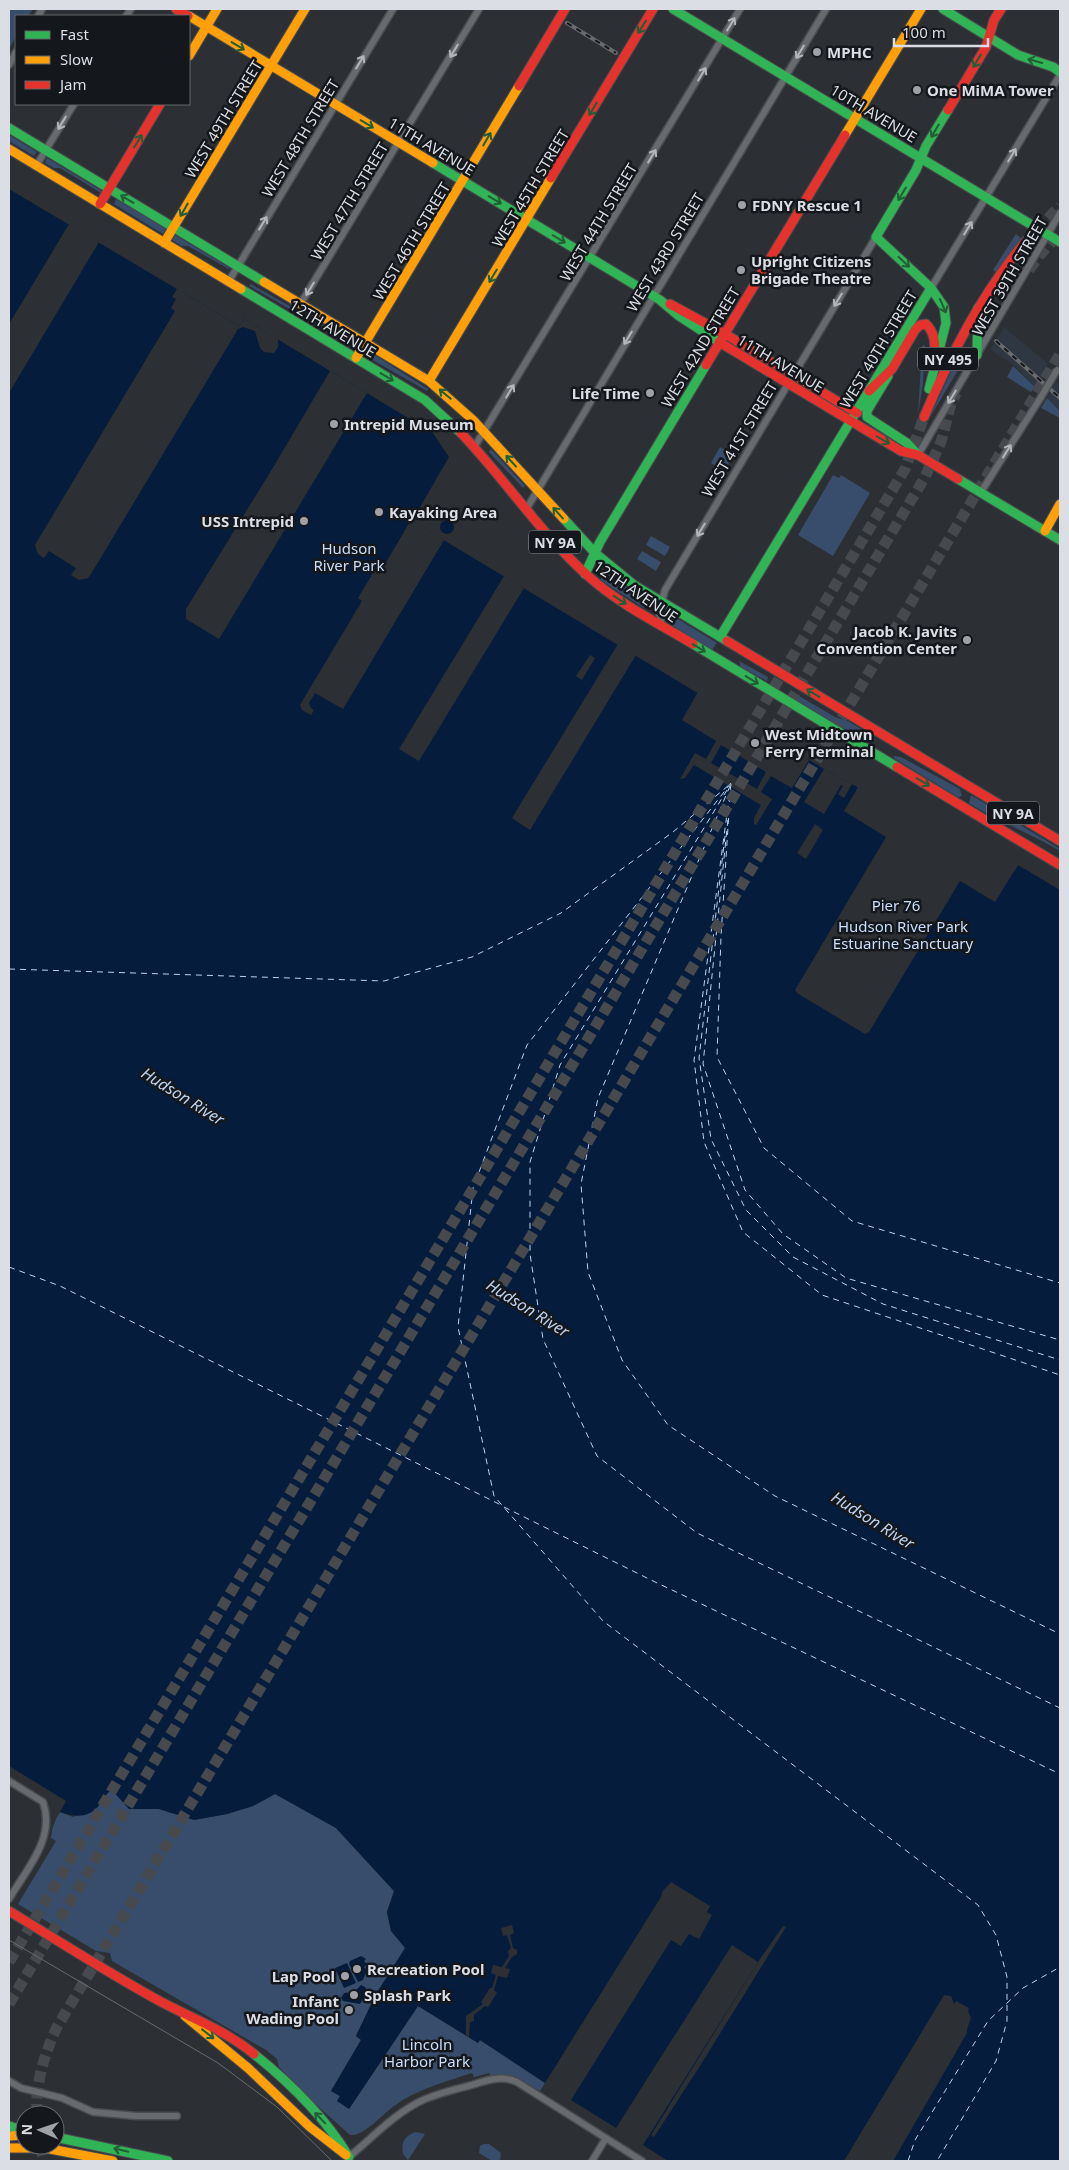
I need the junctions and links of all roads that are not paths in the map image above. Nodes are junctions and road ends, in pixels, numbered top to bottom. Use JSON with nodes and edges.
{"nodes":[{"id":1,"x":176,"y":9,"type":"edge"},
{"id":2,"x":217,"y":9,"type":"edge"},
{"id":3,"x":305,"y":9,"type":"edge"},
{"id":4,"x":393,"y":9,"type":"edge"},
{"id":5,"x":479,"y":9,"type":"edge"},
{"id":6,"x":565,"y":9,"type":"edge"},
{"id":7,"x":653,"y":9,"type":"edge"},
{"id":8,"x":673,"y":9,"type":"edge"},
{"id":9,"x":740,"y":9,"type":"edge"},
{"id":10,"x":826,"y":9,"type":"edge"},
{"id":11,"x":921,"y":9,"type":"edge"},
{"id":12,"x":943,"y":9,"type":"edge"},
{"id":13,"x":1001,"y":9,"type":"edge"},
{"id":14,"x":187,"y":15,"type":"edge"},
{"id":15,"x":190,"y":17,"type":"edge"},
{"id":16,"x":206,"y":27,"type":"junction"},
{"id":17,"x":989,"y":37,"type":"junction"},
{"id":18,"x":723,"y":39,"type":"junction"},
{"id":19,"x":15,"y":54,"type":"edge"},
{"id":20,"x":190,"y":54,"type":"edge"},
{"id":21,"x":9,"y":65,"type":"edge"},
{"id":22,"x":270,"y":66,"type":"junction"},
{"id":23,"x":1060,"y":74,"type":"edge"},
{"id":24,"x":785,"y":76,"type":"junction"},
{"id":25,"x":335,"y":104,"type":"junction"},
{"id":26,"x":73,"y":105,"type":"edge"},
{"id":27,"x":159,"y":105,"type":"edge"},
{"id":28,"x":855,"y":118,"type":"junction"},
{"id":29,"x":9,"y":128,"type":"edge"},
{"id":30,"x":399,"y":143,"type":"junction"},
{"id":31,"x":9,"y":149,"type":"edge"},
{"id":32,"x":46,"y":150,"type":"junction"},
{"id":33,"x":921,"y":158,"type":"junction"},
{"id":34,"x":36,"y":166,"type":"junction"},
{"id":35,"x":463,"y":181,"type":"junction"},
{"id":36,"x":110,"y":188,"type":"junction"},
{"id":37,"x":986,"y":197,"type":"junction"},
{"id":38,"x":100,"y":204,"type":"junction"},
{"id":39,"x":1060,"y":213,"type":"edge"},
{"id":40,"x":527,"y":219,"type":"junction"},
{"id":41,"x":174,"y":227,"type":"junction"},
{"id":42,"x":1048,"y":234,"type":"junction"},
{"id":43,"x":876,"y":237,"type":"junction"},
{"id":44,"x":1025,"y":242,"type":"tunnel mouth"},
{"id":45,"x":1060,"y":242,"type":"edge"},
{"id":46,"x":164,"y":243,"type":"junction"},
{"id":47,"x":591,"y":258,"type":"junction"},
{"id":48,"x":238,"y":265,"type":"junction"},
{"id":49,"x":254,"y":275,"type":"junction"},
{"id":50,"x":229,"y":281,"type":"junction"},
{"id":51,"x":931,"y":288,"type":"junction"},
{"id":52,"x":244,"y":291,"type":"junction"},
{"id":53,"x":657,"y":298,"type":"junction"},
{"id":54,"x":301,"y":303,"type":"junction"},
{"id":55,"x":979,"y":304,"type":"junction"},
{"id":56,"x":724,"y":334,"type":"junction"},
{"id":57,"x":366,"y":342,"type":"junction"},
{"id":58,"x":719,"y":342,"type":"junction"},
{"id":59,"x":977,"y":355,"type":"junction"},
{"id":60,"x":356,"y":358,"type":"junction"},
{"id":61,"x":935,"y":362,"type":"junction"},
{"id":62,"x":1059,"y":367,"type":"edge"},
{"id":63,"x":892,"y":368,"type":"junction"},
{"id":64,"x":794,"y":374,"type":"junction"},
{"id":65,"x":428,"y":381,"type":"junction"},
{"id":66,"x":789,"y":383,"type":"junction"},
{"id":67,"x":870,"y":391,"type":"junction"},
{"id":68,"x":857,"y":413,"type":"junction"},
{"id":69,"x":866,"y":415,"type":"joint"},
{"id":70,"x":850,"y":421,"type":"junction"},
{"id":71,"x":485,"y":433,"type":"junction"},
{"id":72,"x":475,"y":446,"type":"junction"},
{"id":73,"x":918,"y":455,"type":"junction"},
{"id":74,"x":537,"y":490,"type":"junction"},
{"id":75,"x":981,"y":492,"type":"junction"},
{"id":76,"x":1060,"y":504,"type":"edge"},
{"id":77,"x":526,"y":508,"type":"junction"},
{"id":78,"x":1045,"y":531,"type":"junction"},
{"id":79,"x":1060,"y":540,"type":"edge"},
{"id":80,"x":595,"y":553,"type":"junction"},
{"id":81,"x":585,"y":574,"type":"junction"},
{"id":82,"x":661,"y":602,"type":"junction"},
{"id":83,"x":662,"y":626,"type":"junction"},
{"id":84,"x":720,"y":637,"type":"junction"},
{"id":85,"x":902,"y":746,"type":"junction"},
{"id":86,"x":885,"y":759,"type":"junction"},
{"id":87,"x":965,"y":784,"type":"junction"},
{"id":88,"x":964,"y":799,"type":"junction"},
{"id":89,"x":1060,"y":841,"type":"edge"},
{"id":90,"x":1060,"y":865,"type":"edge"},
{"id":91,"x":9,"y":1781,"type":"edge"},
{"id":92,"x":9,"y":1899,"type":"edge"},
{"id":93,"x":9,"y":1912,"type":"edge"},
{"id":94,"x":178,"y":2010,"type":"junction"},
{"id":95,"x":257,"y":2056,"type":"junction"},
{"id":96,"x":238,"y":2059,"type":"junction"},
{"id":97,"x":9,"y":2081,"type":"edge"},
{"id":98,"x":177,"y":2116,"type":"dead end"},
{"id":99,"x":606,"y":2138,"type":"junction"},
{"id":100,"x":65,"y":2139,"type":"edge"},
{"id":101,"x":9,"y":2148,"type":"edge"},
{"id":102,"x":348,"y":2160,"type":"edge"},
{"id":103,"x":113,"y":2161,"type":"edge"},
{"id":104,"x":168,"y":2161,"type":"edge"},
{"id":105,"x":592,"y":2161,"type":"edge"},
{"id":106,"x":642,"y":2161,"type":"edge"}],
"edges":[{"from":1,"to":14,"type":"main road","name":"11TH AVENUE"},
{"from":2,"to":16,"type":"main road"},
{"from":3,"to":22,"type":"main road","name":"WEST 49TH STREET"},
{"from":25,"to":4,"type":"street","name":"WEST 48TH STREET","one_way":true},
{"from":5,"to":30,"type":"street","name":"WEST 47TH STREET","one_way":true},
{"from":35,"to":6,"type":"main road","name":"WEST 46TH STREET","one_way":true},
{"from":7,"to":40,"type":"main road","name":"WEST 45TH STREET","one_way":true},
{"from":8,"to":18,"type":"main road","name":"10TH AVENUE"},
{"from":18,"to":9,"type":"street","name":"WEST 44TH STREET","one_way":true},
{"from":10,"to":24,"type":"street","name":"WEST 43RD STREET","one_way":true},
{"from":11,"to":28,"type":"main road","name":"WEST 42ND STREET"},
{"from":12,"to":17,"type":"main road"},
{"from":13,"to":17,"type":"main road","name":"WEST 41ST STREET"},
{"from":15,"to":16,"type":"main road","name":"11TH AVENUE"},
{"from":16,"to":20,"type":"main road"},
{"from":16,"to":22,"type":"main road","name":"11TH AVENUE","one_way":true},
{"from":23,"to":17,"type":"main road","one_way":true},
{"from":17,"to":33,"type":"main road","name":"WEST 41ST STREET","one_way":true},
{"from":18,"to":24,"type":"main road","name":"10TH AVENUE"},
{"from":47,"to":18,"type":"street","name":"WEST 44TH STREET","one_way":true},
{"from":19,"to":21,"type":"street"},
{"from":22,"to":25,"type":"main road","name":"11TH AVENUE"},
{"from":22,"to":41,"type":"main road","name":"WEST 49TH STREET","one_way":true},
{"from":37,"to":23,"type":"street","name":"WEST 40TH STREET","one_way":true},
{"from":24,"to":28,"type":"main road","name":"10TH AVENUE"},
{"from":24,"to":53,"type":"street","name":"WEST 43RD STREET"},
{"from":25,"to":30,"type":"main road","name":"11TH AVENUE","one_way":true},
{"from":48,"to":25,"type":"street","name":"WEST 48TH STREET","one_way":true},
{"from":26,"to":32,"type":"street","one_way":true},
{"from":36,"to":27,"type":"main road","one_way":true},
{"from":28,"to":33,"type":"main road","name":"10TH AVENUE"},
{"from":28,"to":56,"type":"main road","name":"WEST 42ND STREET"},
{"from":29,"to":32,"type":"main road","name":"12TH AVENUE","number":"NY 9A"},
{"from":30,"to":35,"type":"main road","name":"11TH AVENUE"},
{"from":30,"to":54,"type":"street","name":"WEST 47TH STREET","one_way":true},
{"from":31,"to":34,"type":"main road","name":"12TH AVENUE","number":"NY 9A"},
{"from":32,"to":34,"type":"street"},
{"from":32,"to":36,"type":"main road","name":"12TH AVENUE","number":"NY 9A"},
{"from":33,"to":37,"type":"main road","name":"10TH AVENUE"},
{"from":33,"to":43,"type":"main road","name":"WEST 41ST STREET","one_way":true},
{"from":34,"to":38,"type":"main road","name":"12TH AVENUE","number":"NY 9A"},
{"from":35,"to":40,"type":"main road","name":"11TH AVENUE","one_way":true},
{"from":35,"to":57,"type":"main road","name":"WEST 46TH STREET"},
{"from":36,"to":38,"type":"main road"},
{"from":41,"to":36,"type":"main road","name":"12TH AVENUE","number":"NY 9A","one_way":true},
{"from":37,"to":42,"type":"main road","name":"10TH AVENUE"},
{"from":51,"to":37,"type":"street","name":"WEST 40TH STREET","one_way":true},
{"from":38,"to":46,"type":"main road","name":"12TH AVENUE","number":"NY 9A"},
{"from":39,"to":42,"type":"street","name":"WEST 39TH STREET"},
{"from":40,"to":47,"type":"main road","name":"11TH AVENUE","one_way":true},
{"from":40,"to":65,"type":"main road","name":"WEST 45TH STREET","one_way":true},
{"from":41,"to":46,"type":"main road","name":"WEST 49TH STREET"},
{"from":41,"to":48,"type":"main road","name":"12TH AVENUE","number":"NY 9A"},
{"from":42,"to":45,"type":"main road","name":"10TH AVENUE"},
{"from":42,"to":59,"type":"street","name":"WEST 39TH STREET"},
{"from":43,"to":51,"type":"main road","one_way":true},
{"from":43,"to":64,"type":"street","name":"WEST 41ST STREET","one_way":true},
{"from":44,"to":55,"type":"main road","number":"NY 495"},
{"from":46,"to":50,"type":"main road","name":"12TH AVENUE","number":"NY 9A"},
{"from":47,"to":53,"type":"main road","name":"11TH AVENUE"},
{"from":71,"to":47,"type":"street","name":"WEST 44TH STREET","one_way":true},
{"from":48,"to":49,"type":"main road","name":"12TH AVENUE","number":"NY 9A"},
{"from":48,"to":50,"type":"street","name":"WEST 48TH STREET"},
{"from":49,"to":52,"type":"main road"},
{"from":49,"to":54,"type":"main road","name":"12TH AVENUE","number":"NY 9A"},
{"from":50,"to":52,"type":"main road","name":"12TH AVENUE","number":"NY 9A"},
{"from":51,"to":61,"type":"main road","one_way":true},
{"from":51,"to":67,"type":"main road","name":"WEST 40TH STREET"},
{"from":52,"to":60,"type":"main road","name":"12TH AVENUE","number":"NY 9A"},
{"from":53,"to":56,"type":"main road","name":"11TH AVENUE"},
{"from":53,"to":58,"type":"main road","name":"11TH AVENUE"},
{"from":53,"to":74,"type":"street","name":"WEST 43RD STREET","one_way":true},
{"from":54,"to":57,"type":"main road","name":"12TH AVENUE","number":"NY 9A"},
{"from":55,"to":59,"type":"main road"},
{"from":55,"to":61,"type":"main road","number":"NY 495"},
{"from":56,"to":58,"type":"main road","name":"WEST 42ND STREET"},
{"from":56,"to":64,"type":"main road","name":"11TH AVENUE"},
{"from":57,"to":60,"type":"main road","name":"WEST 46TH STREET"},
{"from":57,"to":65,"type":"main road","name":"12TH AVENUE","number":"NY 9A"},
{"from":58,"to":66,"type":"main road","name":"11TH AVENUE"},
{"from":58,"to":80,"type":"main road","name":"WEST 42ND STREET"},
{"from":59,"to":73,"type":"street","name":"WEST 39TH STREET","one_way":true},
{"from":60,"to":72,"type":"main road","name":"12TH AVENUE","number":"NY 9A","one_way":true},
{"from":61,"to":63,"type":"main road"},
{"from":75,"to":62,"type":"street","one_way":true,"bridge":true},
{"from":63,"to":67,"type":"main road"},
{"from":63,"to":69,"type":"main road","name":"WEST 40TH STREET"},
{"from":64,"to":66,"type":"street","name":"WEST 41ST STREET"},
{"from":64,"to":68,"type":"main road","name":"11TH AVENUE"},
{"from":71,"to":65,"type":"main road","name":"12TH AVENUE","number":"NY 9A","one_way":true},
{"from":66,"to":70,"type":"main road","name":"11TH AVENUE"},
{"from":66,"to":82,"type":"street","name":"WEST 41ST STREET","one_way":true},
{"from":67,"to":68,"type":"main road","name":"WEST 40TH STREET"},
{"from":68,"to":70,"type":"main road","name":"WEST 40TH STREET"},
{"from":69,"to":73,"type":"main road","name":"11TH AVENUE"},
{"from":70,"to":73,"type":"main road","name":"11TH AVENUE","one_way":true},
{"from":70,"to":84,"type":"main road","name":"WEST 40TH STREET"},
{"from":71,"to":72,"type":"street","name":"WEST 44TH STREET"},
{"from":74,"to":71,"type":"main road","name":"12TH AVENUE","number":"NY 9A","one_way":true},
{"from":72,"to":77,"type":"main road","name":"12TH AVENUE","number":"NY 9A"},
{"from":73,"to":75,"type":"main road","name":"11TH AVENUE"},
{"from":74,"to":77,"type":"street","name":"WEST 43RD STREET"},
{"from":80,"to":74,"type":"main road","name":"12TH AVENUE","number":"NY 9A","one_way":true},
{"from":75,"to":78,"type":"main road","name":"11TH AVENUE"},
{"from":76,"to":78,"type":"main road"},
{"from":77,"to":81,"type":"main road","name":"12TH AVENUE","number":"NY 9A"},
{"from":78,"to":79,"type":"main road","name":"11TH AVENUE"},
{"from":80,"to":81,"type":"main road","name":"WEST 42ND STREET"},
{"from":80,"to":82,"type":"main road","name":"12TH AVENUE","number":"NY 9A"},
{"from":81,"to":83,"type":"main road","name":"12TH AVENUE","number":"NY 9A","one_way":true},
{"from":82,"to":83,"type":"street","name":"WEST 41ST STREET"},
{"from":82,"to":84,"type":"main road","name":"12TH AVENUE","number":"NY 9A"},
{"from":83,"to":86,"type":"main road","name":"12TH AVENUE","number":"NY 9A","one_way":true},
{"from":85,"to":84,"type":"main road","name":"12TH AVENUE","number":"NY 9A","one_way":true},
{"from":85,"to":86,"type":"main road"},
{"from":85,"to":87,"type":"main road","name":"12TH AVENUE","number":"NY 9A"},
{"from":86,"to":88,"type":"main road","name":"12TH AVENUE","number":"NY 9A","one_way":true},
{"from":87,"to":88,"type":"main road"},
{"from":87,"to":89,"type":"main road","name":"12TH AVENUE","number":"NY 9A"},
{"from":88,"to":90,"type":"main road","name":"12TH AVENUE","number":"NY 9A"},
{"from":91,"to":92,"type":"street"},
{"from":93,"to":94,"type":"main road"},
{"from":94,"to":95,"type":"main road"},
{"from":94,"to":96,"type":"main road","one_way":true},
{"from":95,"to":96,"type":"main road"},
{"from":102,"to":95,"type":"main road","one_way":true},
{"from":96,"to":102,"type":"main road"},
{"from":97,"to":98,"type":"street"},
{"from":99,"to":102,"type":"street"},
{"from":99,"to":105,"type":"street"},
{"from":99,"to":106,"type":"street"},
{"from":104,"to":100,"type":"main road","one_way":true},
{"from":101,"to":103,"type":"main road"}]}
